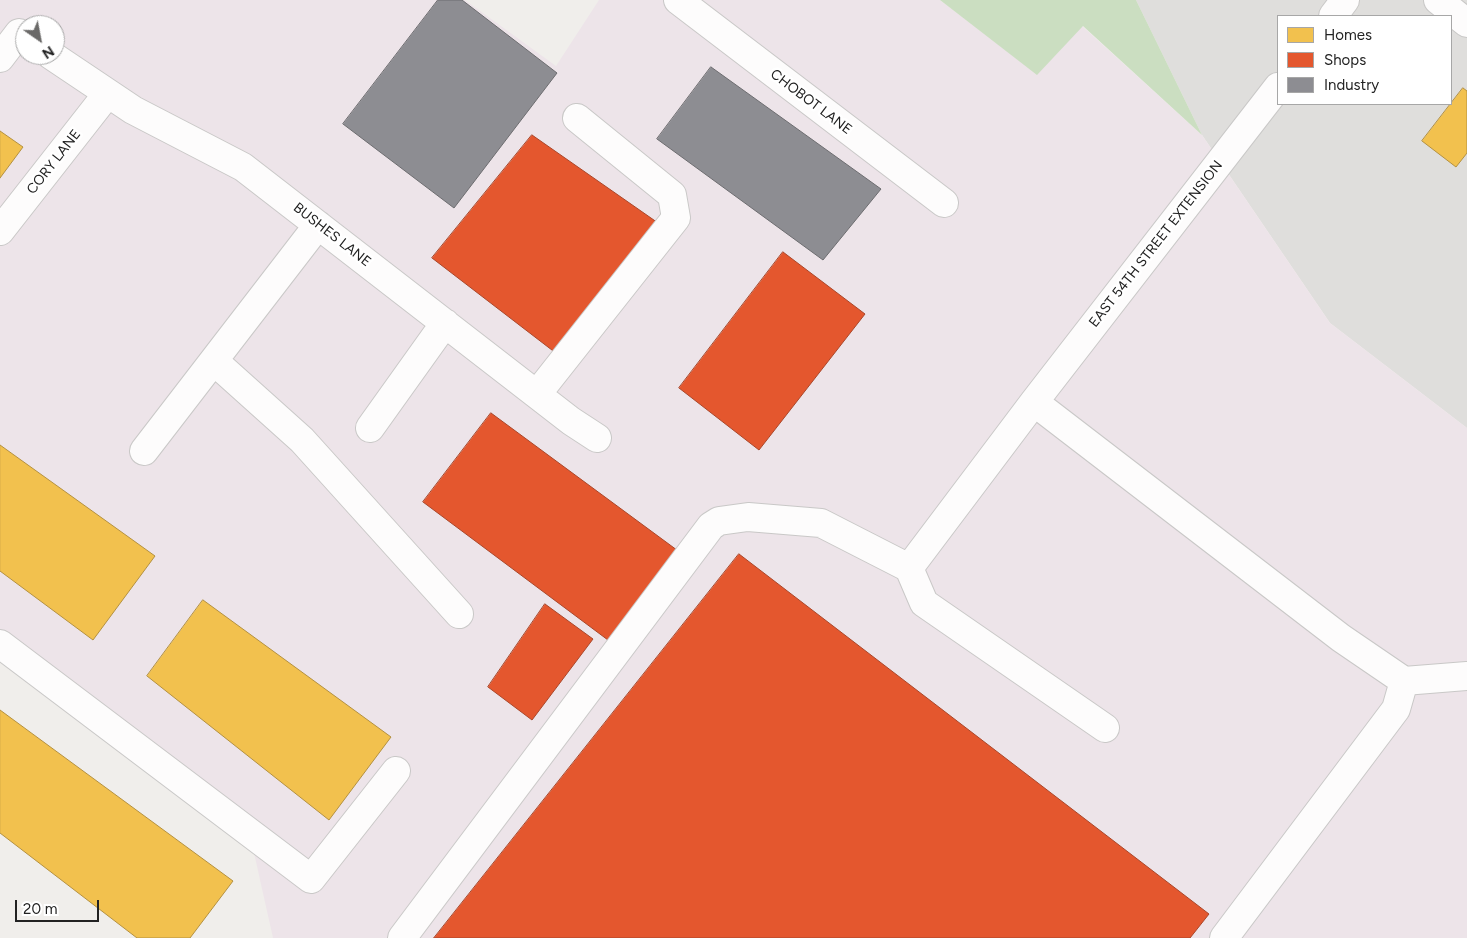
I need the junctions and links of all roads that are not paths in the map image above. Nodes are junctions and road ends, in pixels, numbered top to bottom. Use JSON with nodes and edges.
{"nodes":[{"id":1,"x":678,"y":0,"type":"edge"},
{"id":2,"x":1346,"y":0,"type":"edge"},
{"id":3,"x":1438,"y":0,"type":"edge"},
{"id":4,"x":1334,"y":15,"type":"edge"},
{"id":5,"x":1467,"y":23,"type":"edge"},
{"id":6,"x":15,"y":30,"type":"edge"},
{"id":7,"x":0,"y":58,"type":"edge"},
{"id":8,"x":65,"y":64,"type":"edge"},
{"id":9,"x":1277,"y":88,"type":"edge"},
{"id":10,"x":108,"y":93,"type":"junction"},
{"id":11,"x":577,"y":118,"type":"dead end"},
{"id":12,"x":944,"y":203,"type":"dead end"},
{"id":13,"x":318,"y":225,"type":"junction"},
{"id":14,"x":0,"y":231,"type":"edge"},
{"id":15,"x":445,"y":323,"type":"junction"},
{"id":16,"x":214,"y":361,"type":"junction"},
{"id":17,"x":537,"y":394,"type":"junction"},
{"id":18,"x":1034,"y":402,"type":"junction"},
{"id":19,"x":370,"y":428,"type":"dead end"},
{"id":20,"x":597,"y":438,"type":"dead end"},
{"id":21,"x":144,"y":451,"type":"dead end"},
{"id":22,"x":909,"y":568,"type":"junction"},
{"id":23,"x":459,"y":614,"type":"dead end"},
{"id":24,"x":0,"y":644,"type":"edge"},
{"id":25,"x":1467,"y":676,"type":"edge"},
{"id":26,"x":1404,"y":681,"type":"junction"},
{"id":27,"x":1105,"y":728,"type":"dead end"},
{"id":28,"x":396,"y":771,"type":"dead end"},
{"id":29,"x":402,"y":938,"type":"edge"},
{"id":30,"x":1224,"y":938,"type":"edge"}],
"edges":[{"from":1,"to":12,"type":"street","name":"CHOBOT LANE"},
{"from":2,"to":4,"type":"street"},
{"from":3,"to":5,"type":"street"},
{"from":6,"to":7,"type":"street"},
{"from":8,"to":10,"type":"street","name":"BUSHES LANE"},
{"from":9,"to":18,"type":"street","name":"EAST 54TH STREET EXTENSION"},
{"from":10,"to":13,"type":"street","name":"BUSHES LANE"},
{"from":10,"to":14,"type":"street","name":"CORY LANE"},
{"from":11,"to":17,"type":"street"},
{"from":13,"to":15,"type":"street","name":"BUSHES LANE"},
{"from":13,"to":16,"type":"street"},
{"from":15,"to":17,"type":"street","name":"BUSHES LANE"},
{"from":15,"to":19,"type":"street"},
{"from":16,"to":21,"type":"street"},
{"from":16,"to":23,"type":"street"},
{"from":17,"to":20,"type":"street","name":"BUSHES LANE"},
{"from":18,"to":22,"type":"street","name":"EAST 54TH STREET EXTENSION"},
{"from":18,"to":26,"type":"street"},
{"from":22,"to":27,"type":"street"},
{"from":22,"to":29,"type":"street"},
{"from":24,"to":28,"type":"street"},
{"from":25,"to":26,"type":"street"},
{"from":26,"to":30,"type":"street"}]}
